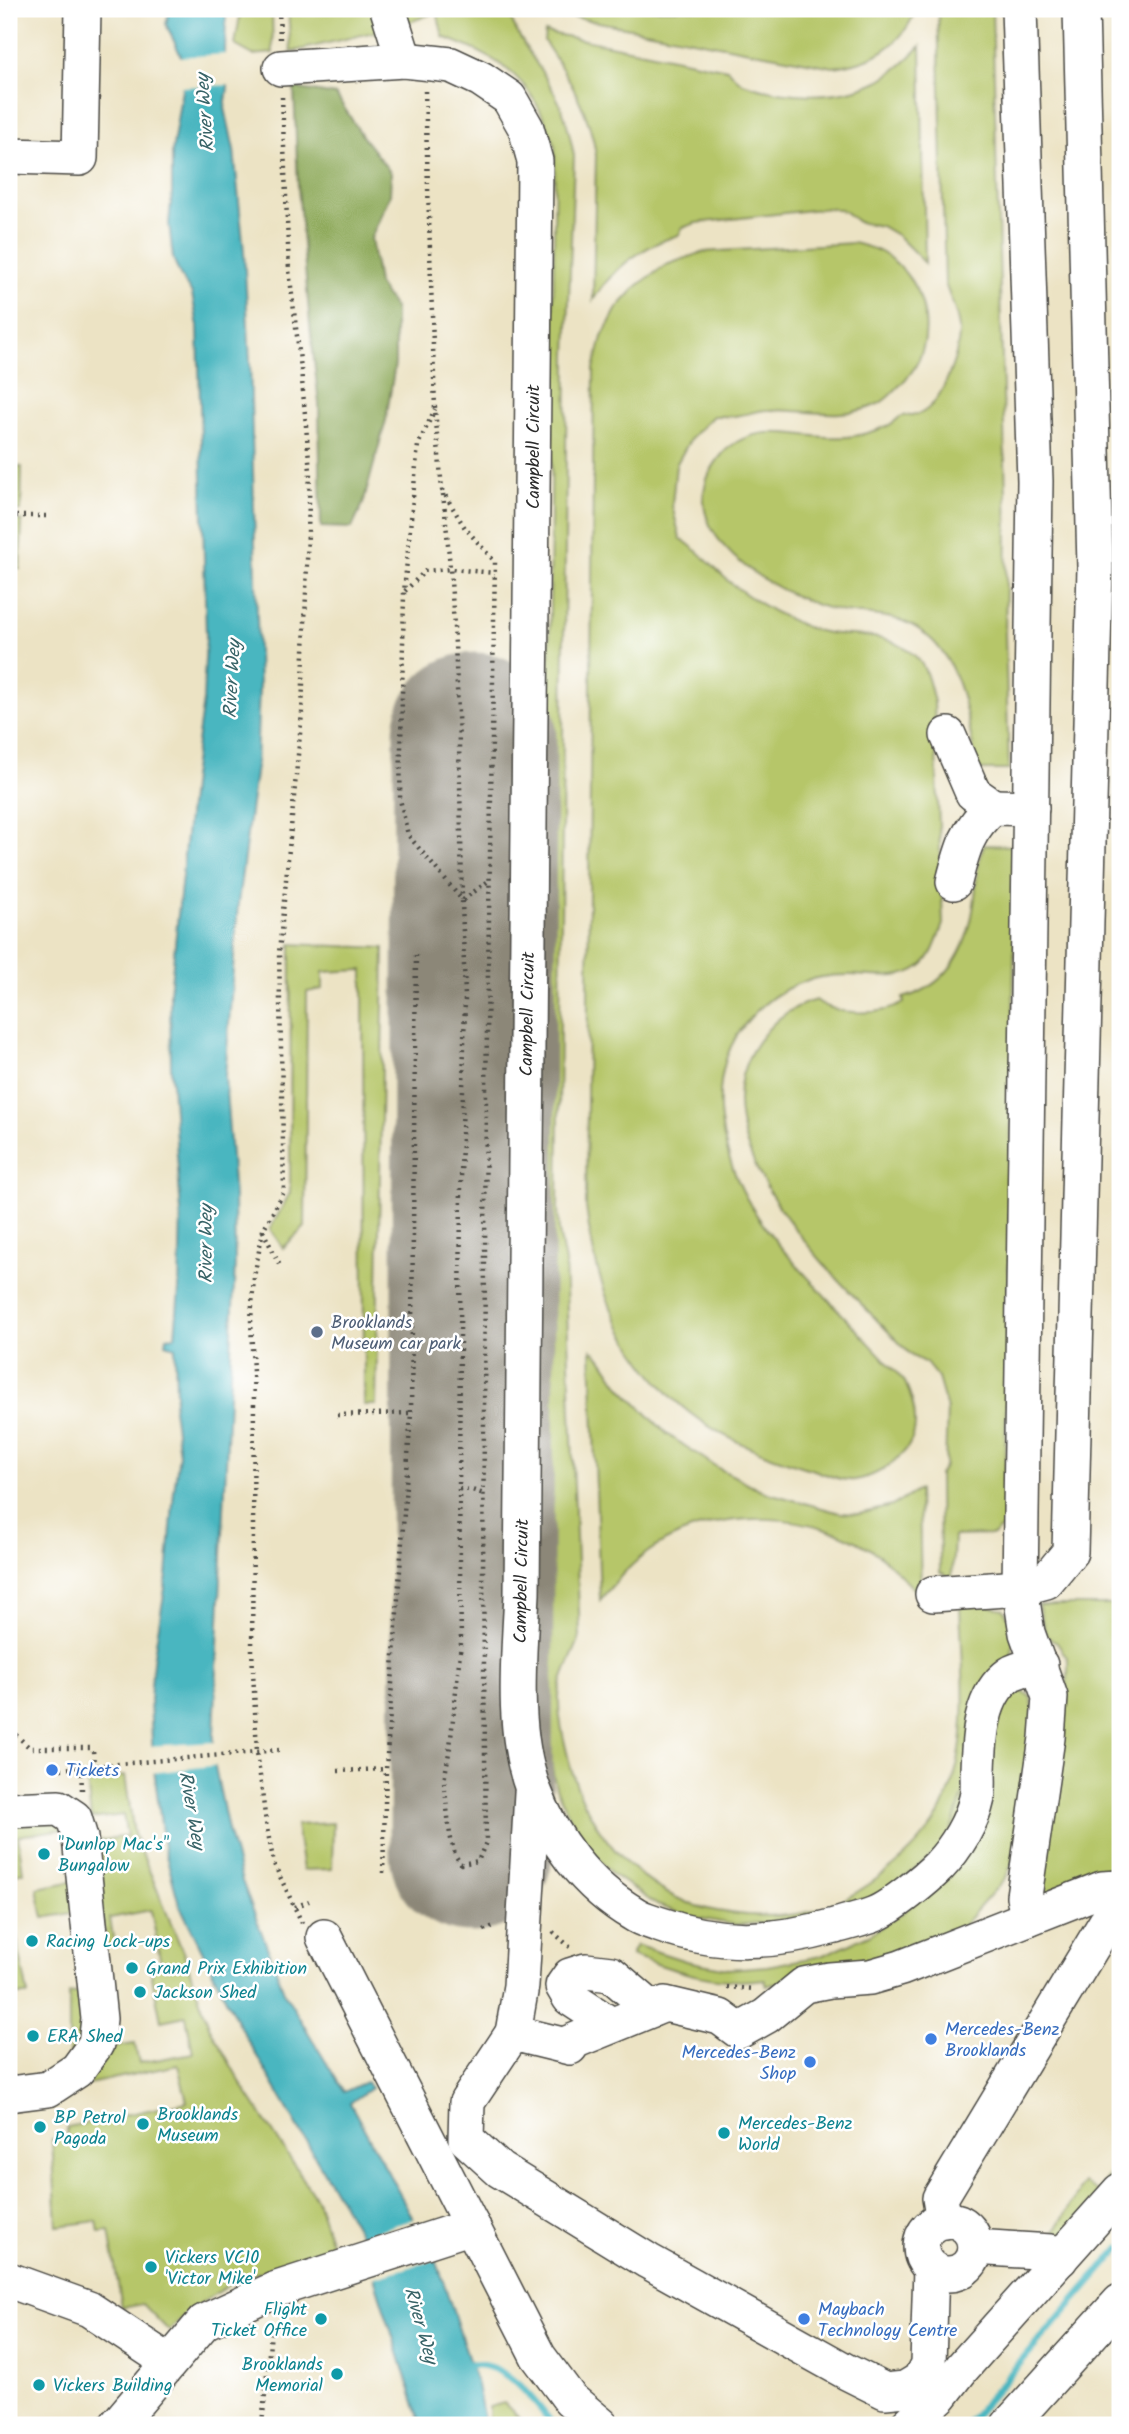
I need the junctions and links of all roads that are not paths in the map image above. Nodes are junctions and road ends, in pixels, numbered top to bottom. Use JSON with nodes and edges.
{"nodes":[{"id":1,"x":83,"y":9,"type":"edge"},
{"id":2,"x":388,"y":9,"type":"edge"},
{"id":3,"x":1019,"y":9,"type":"edge"},
{"id":4,"x":1081,"y":9,"type":"edge"},
{"id":5,"x":414,"y":61,"type":"junction"},
{"id":6,"x":281,"y":68,"type":"road end"},
{"id":7,"x":9,"y":156,"type":"edge"},
{"id":8,"x":948,"y":734,"type":"dead end"},
{"id":9,"x":993,"y":807,"type":"junction"},
{"id":10,"x":1031,"y":808,"type":"junction"},
{"id":11,"x":954,"y":882,"type":"dead end"},
{"id":12,"x":1020,"y":1587,"type":"junction"},
{"id":13,"x":933,"y":1594,"type":"dead end"},
{"id":14,"x":1040,"y":1665,"type":"junction"},
{"id":15,"x":532,"y":1787,"type":"junction"},
{"id":16,"x":9,"y":1810,"type":"edge"},
{"id":17,"x":1120,"y":1888,"type":"edge"},
{"id":18,"x":1120,"y":1900,"type":"edge"},
{"id":19,"x":1028,"y":1918,"type":"junction"},
{"id":20,"x":314,"y":1932,"type":"road end"},
{"id":21,"x":652,"y":2009,"type":"junction"},
{"id":22,"x":611,"y":2025,"type":"junction"},
{"id":23,"x":513,"y":2033,"type":"junction"},
{"id":24,"x":483,"y":2077,"type":"junction"},
{"id":25,"x":9,"y":2094,"type":"edge"},
{"id":26,"x":416,"y":2116,"type":"junction"},
{"id":27,"x":1120,"y":2191,"type":"edge"},
{"id":28,"x":944,"y":2221,"type":"junction"},
{"id":29,"x":457,"y":2232,"type":"junction"},
{"id":30,"x":975,"y":2247,"type":"junction"},
{"id":31,"x":1053,"y":2266,"type":"junction"},
{"id":32,"x":931,"y":2268,"type":"junction"},
{"id":33,"x":9,"y":2280,"type":"edge"},
{"id":34,"x":1120,"y":2302,"type":"edge"},
{"id":35,"x":169,"y":2362,"type":"junction"},
{"id":36,"x":117,"y":2425,"type":"edge"},
{"id":37,"x":601,"y":2425,"type":"edge"},
{"id":38,"x":908,"y":2425,"type":"edge"},
{"id":39,"x":1009,"y":2425,"type":"edge"}],
"edges":[{"from":1,"to":7,"type":"lane"},
{"from":2,"to":5,"type":"lane"},
{"from":3,"to":10,"type":"lane"},
{"from":4,"to":12,"type":"lane"},
{"from":5,"to":6,"type":"lane","name":"Campbell Circuit"},
{"from":5,"to":15,"type":"lane","name":"Campbell Circuit"},
{"from":8,"to":9,"type":"lane"},
{"from":9,"to":10,"type":"lane"},
{"from":9,"to":11,"type":"lane"},
{"from":10,"to":12,"type":"lane"},
{"from":12,"to":13,"type":"lane"},
{"from":12,"to":14,"type":"lane"},
{"from":14,"to":15,"type":"lane","name":"Campbell Circuit"},
{"from":14,"to":19,"type":"lane"},
{"from":15,"to":23,"type":"lane"},
{"from":16,"to":25,"type":"lane"},
{"from":17,"to":19,"type":"lane"},
{"from":18,"to":28,"type":"lane"},
{"from":19,"to":21,"type":"lane"},
{"from":20,"to":26,"type":"lane"},
{"from":21,"to":22,"type":"lane"},
{"from":21,"to":22,"type":"lane"},
{"from":22,"to":23,"type":"lane"},
{"from":23,"to":24,"type":"lane"},
{"from":24,"to":26,"type":"lane"},
{"from":24,"to":32,"type":"lane"},
{"from":26,"to":29,"type":"lane"},
{"from":27,"to":31,"type":"lane"},
{"from":28,"to":30,"type":"lane"},
{"from":28,"to":32,"type":"lane"},
{"from":29,"to":35,"type":"lane"},
{"from":29,"to":37,"type":"lane"},
{"from":30,"to":31,"type":"lane"},
{"from":30,"to":32,"type":"lane"},
{"from":31,"to":38,"type":"lane"},
{"from":33,"to":35,"type":"lane"},
{"from":34,"to":39,"type":"lane"},
{"from":35,"to":36,"type":"lane"}]}
